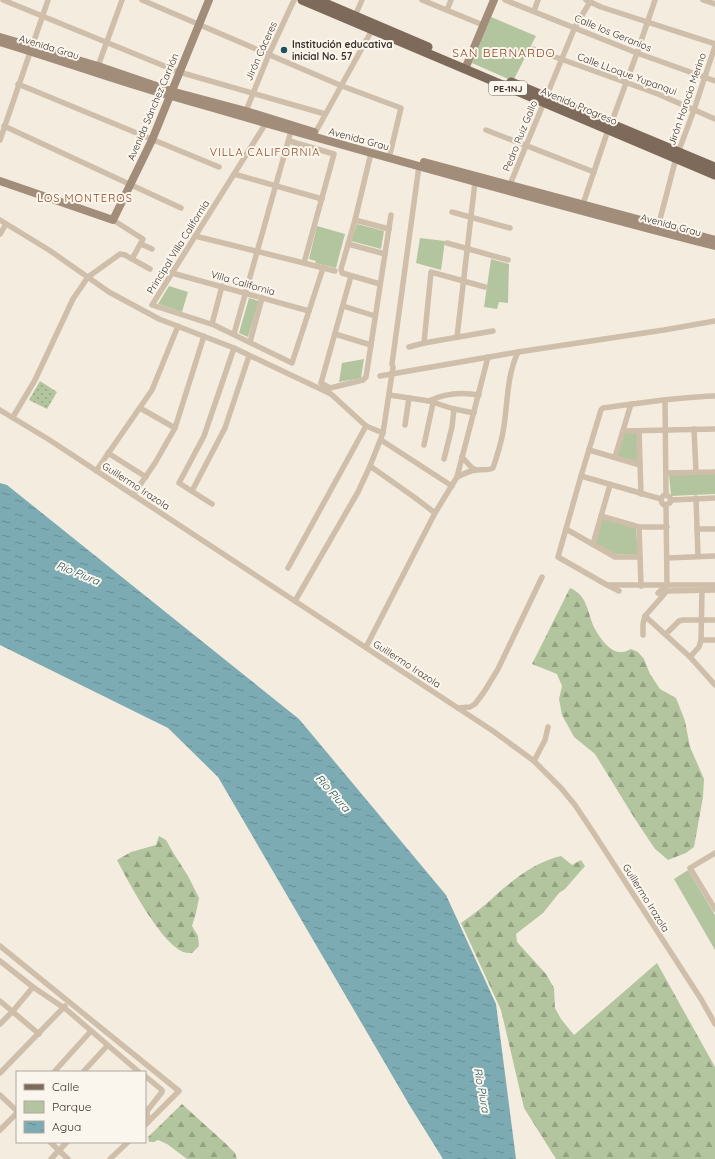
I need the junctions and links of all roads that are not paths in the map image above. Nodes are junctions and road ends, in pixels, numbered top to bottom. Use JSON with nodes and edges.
{"nodes":[{"id":1,"x":3,"y":0,"type":"edge"},
{"id":2,"x":48,"y":0,"type":"edge"},
{"id":3,"x":122,"y":0,"type":"edge"},
{"id":4,"x":142,"y":0,"type":"edge"},
{"id":5,"x":209,"y":0,"type":"edge"},
{"id":6,"x":294,"y":0,"type":"edge"},
{"id":7,"x":302,"y":0,"type":"edge"},
{"id":8,"x":318,"y":0,"type":"edge"},
{"id":9,"x":362,"y":0,"type":"edge"},
{"id":10,"x":422,"y":0,"type":"edge"},
{"id":11,"x":451,"y":0,"type":"edge"},
{"id":12,"x":494,"y":0,"type":"edge"},
{"id":13,"x":505,"y":0,"type":"edge"},
{"id":14,"x":538,"y":0,"type":"edge"},
{"id":15,"x":655,"y":0,"type":"edge"},
{"id":16,"x":703,"y":0,"type":"edge"},
{"id":17,"x":592,"y":2,"type":"edge"},
{"id":18,"x":715,"y":4,"type":"edge"},
{"id":19,"x":447,"y":10,"type":"junction"},
{"id":20,"x":534,"y":11,"type":"junction"},
{"id":21,"x":42,"y":16,"type":"junction"},
{"id":22,"x":354,"y":19,"type":"junction"},
{"id":23,"x":647,"y":23,"type":"junction"},
{"id":24,"x":200,"y":24,"type":"junction"},
{"id":25,"x":483,"y":25,"type":"junction"},
{"id":26,"x":575,"y":27,"type":"junction"},
{"id":27,"x":372,"y":30,"type":"junction"},
{"id":28,"x":0,"y":37,"type":"edge"},
{"id":29,"x":0,"y":42,"type":"edge"},
{"id":30,"x":107,"y":43,"type":"junction"},
{"id":31,"x":715,"y":45,"type":"edge"},
{"id":32,"x":30,"y":48,"type":"junction"},
{"id":33,"x":533,"y":49,"type":"dead end"},
{"id":34,"x":638,"y":53,"type":"junction"},
{"id":35,"x":269,"y":54,"type":"junction"},
{"id":36,"x":561,"y":60,"type":"junction"},
{"id":37,"x":98,"y":66,"type":"junction"},
{"id":38,"x":467,"y":67,"type":"junction"},
{"id":39,"x":179,"y":72,"type":"junction"},
{"id":40,"x":705,"y":77,"type":"junction"},
{"id":41,"x":715,"y":81,"type":"edge"},
{"id":42,"x":627,"y":83,"type":"junction"},
{"id":43,"x":18,"y":84,"type":"junction"},
{"id":44,"x":342,"y":86,"type":"junction"},
{"id":45,"x":170,"y":93,"type":"junction"},
{"id":46,"x":253,"y":94,"type":"junction"},
{"id":47,"x":545,"y":100,"type":"junction"},
{"id":48,"x":694,"y":110,"type":"junction"},
{"id":49,"x":246,"y":111,"type":"junction"},
{"id":50,"x":325,"y":114,"type":"junction"},
{"id":51,"x":715,"y":119,"type":"edge"},
{"id":52,"x":266,"y":123,"type":"junction"},
{"id":53,"x":4,"y":126,"type":"junction"},
{"id":54,"x":610,"y":127,"type":"junction"},
{"id":55,"x":486,"y":130,"type":"dead end"},
{"id":56,"x":291,"y":131,"type":"junction"},
{"id":57,"x":315,"y":135,"type":"junction"},
{"id":58,"x":0,"y":140,"type":"edge"},
{"id":59,"x":152,"y":140,"type":"junction"},
{"id":60,"x":288,"y":141,"type":"junction"},
{"id":61,"x":526,"y":145,"type":"junction"},
{"id":62,"x":371,"y":153,"type":"junction"},
{"id":63,"x":390,"y":155,"type":"junction"},
{"id":64,"x":677,"y":155,"type":"junction"},
{"id":65,"x":418,"y":166,"type":"junction"},
{"id":66,"x":219,"y":167,"type":"dead end"},
{"id":67,"x":715,"y":167,"type":"edge"},
{"id":68,"x":594,"y":172,"type":"junction"},
{"id":69,"x":234,"y":174,"type":"junction"},
{"id":70,"x":715,"y":175,"type":"edge"},
{"id":71,"x":0,"y":181,"type":"edge"},
{"id":72,"x":475,"y":182,"type":"junction"},
{"id":73,"x":130,"y":184,"type":"junction"},
{"id":74,"x":276,"y":186,"type":"junction"},
{"id":75,"x":509,"y":188,"type":"junction"},
{"id":76,"x":322,"y":198,"type":"junction"},
{"id":77,"x":583,"y":204,"type":"junction"},
{"id":78,"x":181,"y":208,"type":"dead end"},
{"id":79,"x":452,"y":212,"type":"dead end"},
{"id":80,"x":391,"y":215,"type":"dead end"},
{"id":81,"x":471,"y":218,"type":"junction"},
{"id":82,"x":0,"y":220,"type":"edge"},
{"id":83,"x":113,"y":220,"type":"junction"},
{"id":84,"x":355,"y":220,"type":"junction"},
{"id":85,"x":6,"y":224,"type":"junction"},
{"id":86,"x":510,"y":228,"type":"dead end"},
{"id":87,"x":658,"y":228,"type":"junction"},
{"id":88,"x":389,"y":229,"type":"junction"},
{"id":89,"x":0,"y":234,"type":"edge"},
{"id":90,"x":195,"y":236,"type":"junction"},
{"id":91,"x":715,"y":240,"type":"edge"},
{"id":92,"x":142,"y":242,"type":"junction"},
{"id":93,"x":447,"y":243,"type":"dead end"},
{"id":94,"x":348,"y":244,"type":"junction"},
{"id":95,"x":715,"y":246,"type":"edge"},
{"id":96,"x":152,"y":249,"type":"dead end"},
{"id":97,"x":468,"y":249,"type":"junction"},
{"id":98,"x":258,"y":252,"type":"junction"},
{"id":99,"x":385,"y":254,"type":"junction"},
{"id":100,"x":132,"y":259,"type":"junction"},
{"id":101,"x":508,"y":260,"type":"dead end"},
{"id":102,"x":304,"y":263,"type":"junction"},
{"id":103,"x":150,"y":268,"type":"dead end"},
{"id":104,"x":323,"y":268,"type":"junction"},
{"id":105,"x":335,"y":271,"type":"dead end"},
{"id":106,"x":172,"y":273,"type":"junction"},
{"id":107,"x":351,"y":276,"type":"junction"},
{"id":108,"x":88,"y":277,"type":"junction"},
{"id":109,"x":463,"y":282,"type":"junction"},
{"id":110,"x":380,"y":284,"type":"junction"},
{"id":111,"x":222,"y":286,"type":"junction"},
{"id":112,"x":484,"y":287,"type":"dead end"},
{"id":113,"x":246,"y":293,"type":"junction"},
{"id":114,"x":262,"y":298,"type":"junction"},
{"id":115,"x":343,"y":306,"type":"junction"},
{"id":116,"x":309,"y":311,"type":"junction"},
{"id":117,"x":375,"y":316,"type":"junction"},
{"id":118,"x":715,"y":320,"type":"edge"},
{"id":119,"x":212,"y":324,"type":"junction"},
{"id":120,"x":178,"y":326,"type":"junction"},
{"id":121,"x":493,"y":331,"type":"dead end"},
{"id":122,"x":234,"y":334,"type":"junction"},
{"id":123,"x":335,"y":334,"type":"junction"},
{"id":124,"x":204,"y":336,"type":"junction"},
{"id":125,"x":457,"y":337,"type":"junction"},
{"id":126,"x":250,"y":342,"type":"junction"},
{"id":127,"x":424,"y":343,"type":"junction"},
{"id":128,"x":371,"y":345,"type":"junction"},
{"id":129,"x":409,"y":346,"type":"dead end"},
{"id":130,"x":234,"y":348,"type":"junction"},
{"id":131,"x":518,"y":352,"type":"junction"},
{"id":132,"x":249,"y":356,"type":"junction"},
{"id":133,"x":488,"y":357,"type":"junction"},
{"id":134,"x":392,"y":374,"type":"junction"},
{"id":135,"x":380,"y":376,"type":"dead end"},
{"id":136,"x":389,"y":395,"type":"junction"},
{"id":137,"x":479,"y":395,"type":"junction"},
{"id":138,"x":715,"y":396,"type":"edge"},
{"id":139,"x":409,"y":398,"type":"junction"},
{"id":140,"x":665,"y":400,"type":"junction"},
{"id":141,"x":431,"y":402,"type":"junction"},
{"id":142,"x":631,"y":404,"type":"junction"},
{"id":143,"x":140,"y":408,"type":"junction"},
{"id":144,"x":454,"y":409,"type":"junction"},
{"id":145,"x":0,"y":410,"type":"edge"},
{"id":146,"x":474,"y":413,"type":"junction"},
{"id":147,"x":13,"y":417,"type":"junction"},
{"id":148,"x":366,"y":426,"type":"junction"},
{"id":149,"x":405,"y":426,"type":"dead end"},
{"id":150,"x":175,"y":428,"type":"junction"},
{"id":151,"x":694,"y":429,"type":"junction"},
{"id":152,"x":715,"y":429,"type":"edge"},
{"id":153,"x":665,"y":430,"type":"junction"},
{"id":154,"x":623,"y":431,"type":"junction"},
{"id":155,"x":639,"y":431,"type":"junction"},
{"id":156,"x":383,"y":433,"type":"junction"},
{"id":157,"x":381,"y":440,"type":"junction"},
{"id":158,"x":424,"y":445,"type":"dead end"},
{"id":159,"x":589,"y":450,"type":"junction"},
{"id":160,"x":108,"y":453,"type":"junction"},
{"id":161,"x":462,"y":457,"type":"junction"},
{"id":162,"x":615,"y":457,"type":"junction"},
{"id":163,"x":444,"y":459,"type":"dead end"},
{"id":164,"x":640,"y":465,"type":"junction"},
{"id":165,"x":370,"y":466,"type":"junction"},
{"id":166,"x":477,"y":470,"type":"junction"},
{"id":167,"x":96,"y":471,"type":"junction"},
{"id":168,"x":696,"y":472,"type":"junction"},
{"id":169,"x":715,"y":472,"type":"edge"},
{"id":170,"x":666,"y":473,"type":"junction"},
{"id":171,"x":581,"y":476,"type":"junction"},
{"id":172,"x":146,"y":477,"type":"junction"},
{"id":173,"x":457,"y":477,"type":"junction"},
{"id":174,"x":610,"y":484,"type":"junction"},
{"id":175,"x":452,"y":486,"type":"junction"},
{"id":176,"x":192,"y":491,"type":"junction"},
{"id":177,"x":641,"y":494,"type":"junction"},
{"id":178,"x":666,"y":494,"type":"junction"},
{"id":179,"x":132,"y":495,"type":"junction"},
{"id":180,"x":696,"y":498,"type":"junction"},
{"id":181,"x":715,"y":498,"type":"edge"},
{"id":182,"x":661,"y":499,"type":"junction"},
{"id":183,"x":671,"y":500,"type":"junction"},
{"id":184,"x":212,"y":504,"type":"dead end"},
{"id":185,"x":666,"y":505,"type":"junction"},
{"id":186,"x":435,"y":513,"type":"junction"},
{"id":187,"x":601,"y":516,"type":"junction"},
{"id":188,"x":639,"y":527,"type":"junction"},
{"id":189,"x":666,"y":527,"type":"junction"},
{"id":190,"x":566,"y":529,"type":"junction"},
{"id":191,"x":697,"y":529,"type":"junction"},
{"id":192,"x":715,"y":529,"type":"edge"},
{"id":193,"x":593,"y":544,"type":"junction"},
{"id":194,"x":698,"y":556,"type":"junction"},
{"id":195,"x":715,"y":556,"type":"edge"},
{"id":196,"x":640,"y":557,"type":"junction"},
{"id":197,"x":667,"y":558,"type":"junction"},
{"id":198,"x":288,"y":568,"type":"dead end"},
{"id":199,"x":542,"y":577,"type":"dead end"},
{"id":200,"x":667,"y":585,"type":"junction"},
{"id":201,"x":607,"y":586,"type":"junction"},
{"id":202,"x":641,"y":586,"type":"junction"},
{"id":203,"x":715,"y":586,"type":"edge"},
{"id":204,"x":702,"y":590,"type":"junction"},
{"id":205,"x":715,"y":590,"type":"edge"},
{"id":206,"x":619,"y":591,"type":"dead end"},
{"id":207,"x":658,"y":593,"type":"dead end"},
{"id":208,"x":295,"y":601,"type":"junction"},
{"id":209,"x":644,"y":616,"type":"junction"},
{"id":210,"x":701,"y":619,"type":"junction"},
{"id":211,"x":715,"y":620,"type":"edge"},
{"id":212,"x":666,"y":634,"type":"junction"},
{"id":213,"x":643,"y":635,"type":"dead end"},
{"id":214,"x":701,"y":640,"type":"junction"},
{"id":215,"x":715,"y":640,"type":"edge"},
{"id":216,"x":366,"y":647,"type":"junction"},
{"id":217,"x":690,"y":657,"type":"junction"},
{"id":218,"x":715,"y":685,"type":"edge"},
{"id":219,"x":458,"y":708,"type":"junction"},
{"id":220,"x":548,"y":727,"type":"dead end"},
{"id":221,"x":534,"y":761,"type":"junction"},
{"id":222,"x":715,"y":853,"type":"edge"},
{"id":223,"x":715,"y":909,"type":"edge"},
{"id":224,"x":0,"y":946,"type":"edge"},
{"id":225,"x":0,"y":961,"type":"edge"},
{"id":226,"x":33,"y":987,"type":"junction"},
{"id":227,"x":0,"y":1001,"type":"edge"},
{"id":228,"x":70,"y":1002,"type":"junction"},
{"id":229,"x":62,"y":1007,"type":"junction"},
{"id":230,"x":13,"y":1011,"type":"junction"},
{"id":231,"x":0,"y":1024,"type":"edge"},
{"id":232,"x":715,"y":1024,"type":"edge"},
{"id":233,"x":91,"y":1031,"type":"junction"},
{"id":234,"x":39,"y":1034,"type":"junction"},
{"id":235,"x":107,"y":1046,"type":"junction"},
{"id":236,"x":55,"y":1071,"type":"edge"},
{"id":237,"x":84,"y":1071,"type":"edge"},
{"id":238,"x":135,"y":1071,"type":"edge"},
{"id":239,"x":0,"y":1073,"type":"edge"},
{"id":240,"x":146,"y":1077,"type":"edge"},
{"id":241,"x":0,"y":1095,"type":"edge"},
{"id":242,"x":16,"y":1111,"type":"edge"},
{"id":243,"x":16,"y":1113,"type":"edge"},
{"id":244,"x":147,"y":1124,"type":"edge"},
{"id":245,"x":0,"y":1130,"type":"edge"},
{"id":246,"x":51,"y":1143,"type":"edge"},
{"id":247,"x":66,"y":1143,"type":"edge"},
{"id":248,"x":127,"y":1143,"type":"edge"},
{"id":249,"x":59,"y":1151,"type":"junction"},
{"id":250,"x":51,"y":1159,"type":"edge"},
{"id":251,"x":68,"y":1159,"type":"edge"},
{"id":252,"x":110,"y":1159,"type":"edge"}],
"edges":[{"from":1,"to":21,"type":"street"},
{"from":2,"to":21,"type":"street"},
{"from":3,"to":30,"type":"street"},
{"from":4,"to":24,"type":"street"},
{"from":5,"to":24,"type":"street","name":"Avenida Sánchez Carrión"},
{"from":6,"to":35,"type":"street","name":"Jirón Cáceres"},
{"from":7,"to":22,"type":"main road","name":"Avenida Progreso","number":"PE-1NJ"},
{"from":8,"to":22,"type":"main road","name":"Avenida Progreso","number":"PE-1NJ"},
{"from":9,"to":22,"type":"street"},
{"from":10,"to":19,"type":"street"},
{"from":11,"to":19,"type":"street"},
{"from":12,"to":25,"type":"street"},
{"from":13,"to":20,"type":"street","name":"Calle los Geranios"},
{"from":14,"to":20,"type":"street"},
{"from":15,"to":23,"type":"street"},
{"from":16,"to":18,"type":"street"},
{"from":17,"to":23,"type":"street"},
{"from":17,"to":26,"type":"street","name":"Pedro Ruiz Gallo"},
{"from":19,"to":25,"type":"street"},
{"from":20,"to":26,"type":"street","name":"Calle los Geranios"},
{"from":21,"to":30,"type":"street"},
{"from":21,"to":32,"type":"street"},
{"from":22,"to":27,"type":"main road","name":"Avenida Progreso","number":"PE-1NJ"},
{"from":22,"to":38,"type":"main road","name":"Avenida Progreso","number":"PE-1NJ"},
{"from":23,"to":31,"type":"street"},
{"from":23,"to":34,"type":"street"},
{"from":24,"to":35,"type":"street"},
{"from":24,"to":39,"type":"street","name":"Avenida Sánchez Carrión"},
{"from":25,"to":38,"type":"street"},
{"from":26,"to":34,"type":"street","name":"Calle los Geranios"},
{"from":26,"to":36,"type":"street","name":"Pedro Ruiz Gallo"},
{"from":27,"to":38,"type":"main road","name":"Avenida Progreso","number":"PE-1NJ"},
{"from":27,"to":44,"type":"street"},
{"from":28,"to":32,"type":"street","name":"Avenida Grau"},
{"from":29,"to":32,"type":"street","name":"Avenida Grau"},
{"from":30,"to":37,"type":"street"},
{"from":30,"to":39,"type":"street"},
{"from":31,"to":40,"type":"street","name":"Jirón Horacio Merino"},
{"from":32,"to":37,"type":"street","name":"Avenida Grau"},
{"from":32,"to":43,"type":"street"},
{"from":32,"to":45,"type":"street","name":"Avenida Grau"},
{"from":33,"to":36,"type":"street","name":"Calle LLoque Yupanqui"},
{"from":34,"to":40,"type":"street","name":"Calle los Geranios"},
{"from":34,"to":42,"type":"street"},
{"from":35,"to":44,"type":"street"},
{"from":35,"to":46,"type":"street","name":"Jirón Cáceres"},
{"from":36,"to":42,"type":"street","name":"Calle LLoque Yupanqui"},
{"from":36,"to":47,"type":"street","name":"Pedro Ruiz Gallo"},
{"from":37,"to":45,"type":"street","name":"Avenida Grau"},
{"from":38,"to":47,"type":"main road","name":"Avenida Progreso","number":"PE-1NJ"},
{"from":39,"to":45,"type":"street","name":"Avenida Sánchez Carrión"},
{"from":39,"to":46,"type":"street"},
{"from":40,"to":41,"type":"street","name":"Calle los Geranios"},
{"from":40,"to":48,"type":"street","name":"Jirón Horacio Merino"},
{"from":42,"to":48,"type":"street","name":"Calle LLoque Yupanqui"},
{"from":42,"to":54,"type":"street"},
{"from":43,"to":53,"type":"street"},
{"from":43,"to":59,"type":"street"},
{"from":44,"to":50,"type":"street"},
{"from":44,"to":63,"type":"street"},
{"from":45,"to":49,"type":"street","name":"Avenida Grau"},
{"from":45,"to":52,"type":"street","name":"Avenida Grau"},
{"from":45,"to":59,"type":"street","name":"Avenida Sánchez Carrión"},
{"from":46,"to":49,"type":"street","name":"Jirón Cáceres"},
{"from":46,"to":50,"type":"street"},
{"from":47,"to":54,"type":"main road","name":"Avenida Progreso","number":"PE-1NJ"},
{"from":47,"to":61,"type":"street","name":"Pedro Ruiz Gallo"},
{"from":48,"to":51,"type":"street","name":"Calle LLoque Yupanqui"},
{"from":48,"to":64,"type":"street","name":"Jirón Horacio Merino"},
{"from":49,"to":57,"type":"street","name":"Avenida Grau"},
{"from":50,"to":57,"type":"street"},
{"from":52,"to":56,"type":"street","name":"Avenida Grau"},
{"from":52,"to":69,"type":"street","name":"Principal Villa California"},
{"from":53,"to":58,"type":"street"},
{"from":53,"to":73,"type":"street"},
{"from":54,"to":64,"type":"main road","name":"Avenida Progreso","number":"PE-1NJ"},
{"from":54,"to":68,"type":"street"},
{"from":55,"to":61,"type":"street"},
{"from":56,"to":57,"type":"street","name":"Avenida Grau"},
{"from":56,"to":60,"type":"street"},
{"from":57,"to":62,"type":"street","name":"Avenida Grau"},
{"from":57,"to":63,"type":"street","name":"Avenida Grau"},
{"from":59,"to":66,"type":"street"},
{"from":59,"to":73,"type":"street","name":"Avenida Sánchez Carrión"},
{"from":60,"to":74,"type":"street"},
{"from":60,"to":76,"type":"street"},
{"from":61,"to":68,"type":"street"},
{"from":61,"to":75,"type":"street","name":"Pedro Ruiz Gallo"},
{"from":62,"to":63,"type":"street","name":"Avenida Grau"},
{"from":62,"to":84,"type":"street"},
{"from":63,"to":65,"type":"street","name":"Avenida Grau"},
{"from":63,"to":75,"type":"street","name":"Avenida Grau"},
{"from":64,"to":67,"type":"main road","name":"Avenida Progreso","number":"PE-1NJ"},
{"from":64,"to":70,"type":"main road","name":"Avenida Progreso","number":"PE-1NJ"},
{"from":64,"to":87,"type":"street","name":"Jirón Horacio Merino"},
{"from":65,"to":72,"type":"street","name":"Avenida Grau"},
{"from":65,"to":134,"type":"street"},
{"from":68,"to":77,"type":"street"},
{"from":69,"to":74,"type":"street"},
{"from":69,"to":90,"type":"street","name":"Principal Villa California"},
{"from":71,"to":83,"type":"street"},
{"from":72,"to":75,"type":"street","name":"Avenida Grau"},
{"from":72,"to":81,"type":"street"},
{"from":73,"to":78,"type":"street"},
{"from":73,"to":83,"type":"street","name":"Avenida Sánchez Carrión"},
{"from":74,"to":76,"type":"street"},
{"from":74,"to":98,"type":"street"},
{"from":75,"to":77,"type":"street","name":"Avenida Grau"},
{"from":75,"to":87,"type":"street","name":"Avenida Grau"},
{"from":76,"to":102,"type":"street"},
{"from":77,"to":87,"type":"street","name":"Avenida Grau"},
{"from":79,"to":81,"type":"street"},
{"from":80,"to":88,"type":"street"},
{"from":81,"to":86,"type":"street"},
{"from":81,"to":97,"type":"street"},
{"from":82,"to":85,"type":"street"},
{"from":83,"to":92,"type":"street"},
{"from":84,"to":88,"type":"street"},
{"from":84,"to":94,"type":"street"},
{"from":85,"to":89,"type":"street"},
{"from":85,"to":108,"type":"street"},
{"from":87,"to":91,"type":"street","name":"Avenida Grau"},
{"from":87,"to":95,"type":"street","name":"Avenida Grau"},
{"from":88,"to":99,"type":"street"},
{"from":90,"to":98,"type":"street"},
{"from":90,"to":106,"type":"street","name":"Principal Villa California"},
{"from":92,"to":96,"type":"street"},
{"from":92,"to":100,"type":"street"},
{"from":93,"to":97,"type":"street"},
{"from":94,"to":99,"type":"street"},
{"from":94,"to":107,"type":"street"},
{"from":97,"to":101,"type":"street"},
{"from":97,"to":109,"type":"street"},
{"from":98,"to":102,"type":"street"},
{"from":98,"to":113,"type":"street"},
{"from":99,"to":110,"type":"street"},
{"from":100,"to":103,"type":"street"},
{"from":100,"to":108,"type":"street"},
{"from":102,"to":104,"type":"street"},
{"from":104,"to":105,"type":"street"},
{"from":104,"to":116,"type":"street"},
{"from":106,"to":111,"type":"street","name":"Villa California"},
{"from":106,"to":119,"type":"street","name":"Principal Villa California"},
{"from":107,"to":110,"type":"street"},
{"from":107,"to":115,"type":"street"},
{"from":108,"to":120,"type":"street"},
{"from":108,"to":147,"type":"street"},
{"from":109,"to":112,"type":"street"},
{"from":109,"to":125,"type":"street"},
{"from":109,"to":127,"type":"street"},
{"from":110,"to":117,"type":"street"},
{"from":111,"to":113,"type":"street","name":"Villa California"},
{"from":111,"to":119,"type":"street"},
{"from":113,"to":114,"type":"street","name":"Villa California"},
{"from":113,"to":122,"type":"street"},
{"from":114,"to":116,"type":"street","name":"Villa California"},
{"from":114,"to":126,"type":"street"},
{"from":115,"to":117,"type":"street"},
{"from":115,"to":123,"type":"street"},
{"from":116,"to":126,"type":"street","name":"Principal Villa California"},
{"from":117,"to":128,"type":"street"},
{"from":118,"to":131,"type":"street"},
{"from":119,"to":122,"type":"street","name":"Principal Villa California"},
{"from":120,"to":124,"type":"street"},
{"from":120,"to":143,"type":"street"},
{"from":121,"to":125,"type":"street"},
{"from":122,"to":126,"type":"street","name":"Principal Villa California"},
{"from":123,"to":128,"type":"street"},
{"from":123,"to":128,"type":"street"},
{"from":124,"to":130,"type":"street"},
{"from":124,"to":150,"type":"street"},
{"from":125,"to":127,"type":"street"},
{"from":127,"to":129,"type":"street"},
{"from":130,"to":132,"type":"street"},
{"from":130,"to":176,"type":"street"},
{"from":131,"to":133,"type":"street"},
{"from":131,"to":166,"type":"street"},
{"from":132,"to":148,"type":"street"},
{"from":132,"to":176,"type":"street"},
{"from":133,"to":134,"type":"street"},
{"from":133,"to":137,"type":"street"},
{"from":134,"to":135,"type":"street"},
{"from":134,"to":136,"type":"street"},
{"from":136,"to":139,"type":"street"},
{"from":136,"to":156,"type":"street"},
{"from":137,"to":141,"type":"street"},
{"from":137,"to":146,"type":"street"},
{"from":138,"to":140,"type":"street"},
{"from":139,"to":141,"type":"street"},
{"from":139,"to":149,"type":"street"},
{"from":140,"to":142,"type":"street"},
{"from":140,"to":153,"type":"street"},
{"from":141,"to":144,"type":"street"},
{"from":141,"to":158,"type":"street"},
{"from":142,"to":154,"type":"street"},
{"from":142,"to":159,"type":"street"},
{"from":143,"to":150,"type":"street"},
{"from":143,"to":160,"type":"street"},
{"from":144,"to":146,"type":"street"},
{"from":144,"to":163,"type":"street"},
{"from":145,"to":147,"type":"street","name":"Guillermo Irazola"},
{"from":146,"to":161,"type":"street"},
{"from":147,"to":167,"type":"street","name":"Guillermo Irazola"},
{"from":148,"to":156,"type":"street"},
{"from":148,"to":198,"type":"street"},
{"from":150,"to":172,"type":"street"},
{"from":151,"to":152,"type":"street"},
{"from":151,"to":153,"type":"street"},
{"from":151,"to":168,"type":"street"},
{"from":153,"to":155,"type":"street"},
{"from":153,"to":170,"type":"street"},
{"from":154,"to":155,"type":"street"},
{"from":154,"to":162,"type":"street"},
{"from":155,"to":164,"type":"street"},
{"from":156,"to":157,"type":"street"},
{"from":157,"to":165,"type":"street"},
{"from":157,"to":175,"type":"street"},
{"from":159,"to":162,"type":"street"},
{"from":159,"to":171,"type":"street"},
{"from":160,"to":167,"type":"street"},
{"from":160,"to":172,"type":"street"},
{"from":161,"to":166,"type":"street"},
{"from":161,"to":173,"type":"street"},
{"from":162,"to":164,"type":"street"},
{"from":164,"to":177,"type":"street"},
{"from":165,"to":186,"type":"street"},
{"from":165,"to":208,"type":"street"},
{"from":166,"to":173,"type":"street"},
{"from":167,"to":179,"type":"street","name":"Guillermo Irazola"},
{"from":168,"to":169,"type":"street"},
{"from":168,"to":170,"type":"street"},
{"from":170,"to":178,"type":"street"},
{"from":171,"to":174,"type":"street"},
{"from":171,"to":190,"type":"street"},
{"from":172,"to":179,"type":"street"},
{"from":173,"to":175,"type":"street"},
{"from":174,"to":177,"type":"street"},
{"from":174,"to":187,"type":"street"},
{"from":175,"to":186,"type":"street"},
{"from":176,"to":184,"type":"street"},
{"from":177,"to":182,"type":"street"},
{"from":178,"to":182,"type":"street"},
{"from":178,"to":183,"type":"street"},
{"from":179,"to":208,"type":"street","name":"Guillermo Irazola"},
{"from":180,"to":181,"type":"street"},
{"from":180,"to":183,"type":"street"},
{"from":180,"to":191,"type":"street"},
{"from":182,"to":185,"type":"street"},
{"from":183,"to":185,"type":"street"},
{"from":185,"to":189,"type":"street"},
{"from":186,"to":216,"type":"street"},
{"from":187,"to":188,"type":"street"},
{"from":187,"to":193,"type":"street"},
{"from":188,"to":189,"type":"street"},
{"from":188,"to":196,"type":"street"},
{"from":189,"to":197,"type":"street"},
{"from":190,"to":193,"type":"street"},
{"from":190,"to":201,"type":"street"},
{"from":191,"to":192,"type":"street"},
{"from":191,"to":194,"type":"street"},
{"from":193,"to":196,"type":"street"},
{"from":194,"to":195,"type":"street"},
{"from":194,"to":197,"type":"street"},
{"from":196,"to":202,"type":"street"},
{"from":197,"to":200,"type":"street"},
{"from":199,"to":219,"type":"street"},
{"from":200,"to":202,"type":"street"},
{"from":200,"to":203,"type":"street"},
{"from":200,"to":207,"type":"street"},
{"from":201,"to":202,"type":"street"},
{"from":201,"to":206,"type":"street"},
{"from":204,"to":205,"type":"street"},
{"from":204,"to":209,"type":"street"},
{"from":204,"to":210,"type":"street"},
{"from":208,"to":216,"type":"street","name":"Guillermo Irazola"},
{"from":209,"to":212,"type":"street"},
{"from":209,"to":213,"type":"street"},
{"from":210,"to":211,"type":"street"},
{"from":210,"to":212,"type":"street"},
{"from":210,"to":214,"type":"street"},
{"from":212,"to":217,"type":"street"},
{"from":214,"to":215,"type":"street"},
{"from":214,"to":217,"type":"street"},
{"from":216,"to":219,"type":"street","name":"Guillermo Irazola"},
{"from":217,"to":218,"type":"street"},
{"from":219,"to":221,"type":"street","name":"Guillermo Irazola"},
{"from":220,"to":221,"type":"street"},
{"from":221,"to":232,"type":"street","name":"Guillermo Irazola"},
{"from":222,"to":223,"type":"street"},
{"from":224,"to":228,"type":"street"},
{"from":225,"to":226,"type":"street"},
{"from":226,"to":229,"type":"street"},
{"from":226,"to":230,"type":"street"},
{"from":227,"to":230,"type":"street"},
{"from":228,"to":229,"type":"street"},
{"from":228,"to":244,"type":"street"},
{"from":229,"to":233,"type":"street"},
{"from":229,"to":234,"type":"street"},
{"from":230,"to":231,"type":"street"},
{"from":230,"to":234,"type":"street"},
{"from":233,"to":235,"type":"street"},
{"from":233,"to":236,"type":"street"},
{"from":234,"to":239,"type":"street"},
{"from":235,"to":237,"type":"street"},
{"from":235,"to":238,"type":"street"},
{"from":240,"to":244,"type":"street"},
{"from":241,"to":242,"type":"street"},
{"from":243,"to":245,"type":"street"},
{"from":246,"to":249,"type":"street"},
{"from":247,"to":249,"type":"street"},
{"from":248,"to":252,"type":"street"},
{"from":249,"to":250,"type":"street"},
{"from":249,"to":251,"type":"street"}]}
